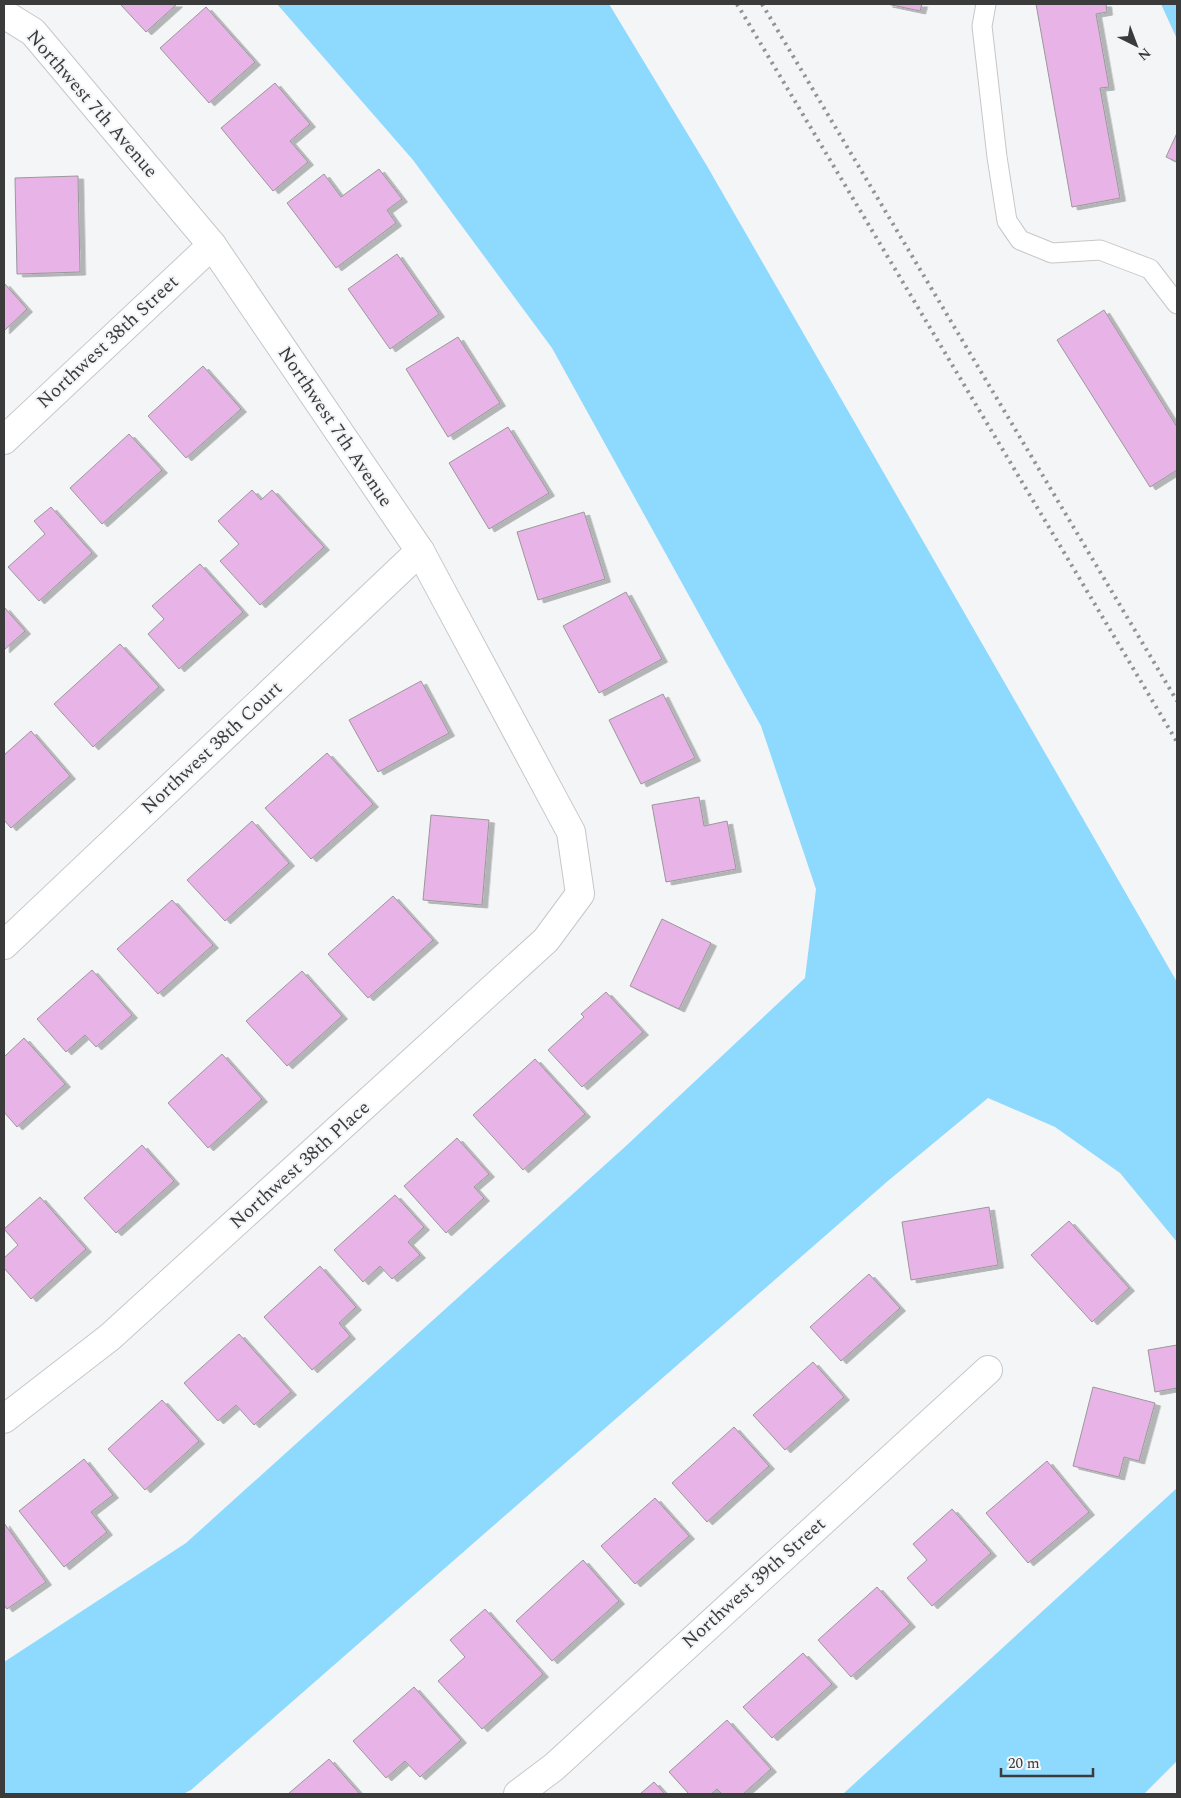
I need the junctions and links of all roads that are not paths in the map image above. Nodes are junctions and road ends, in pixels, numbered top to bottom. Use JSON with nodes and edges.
{"nodes":[{"id":1,"x":986,"y":4,"type":"edge"},
{"id":2,"x":4,"y":14,"type":"edge"},
{"id":3,"x":212,"y":245,"type":"junction"},
{"id":4,"x":1170,"y":286,"type":"edge"},
{"id":5,"x":1177,"y":304,"type":"edge"},
{"id":6,"x":4,"y":440,"type":"edge"},
{"id":7,"x":420,"y":551,"type":"junction"},
{"id":8,"x":580,"y":894,"type":"joint"},
{"id":9,"x":4,"y":945,"type":"edge"},
{"id":10,"x":988,"y":1370,"type":"dead end"},
{"id":11,"x":4,"y":1419,"type":"edge"},
{"id":12,"x":518,"y":1794,"type":"edge"}],
"edges":[{"from":1,"to":4,"type":"lane"},
{"from":2,"to":3,"type":"street","name":"Northwest 7th Avenue"},
{"from":3,"to":6,"type":"street","name":"Northwest 38th Street"},
{"from":3,"to":7,"type":"street","name":"Northwest 7th Avenue"},
{"from":4,"to":5,"type":"lane"},
{"from":7,"to":8,"type":"street","name":"Northwest 7th Avenue"},
{"from":7,"to":9,"type":"street","name":"Northwest 38th Court"},
{"from":8,"to":11,"type":"street","name":"Northwest 38th Place"},
{"from":10,"to":12,"type":"street","name":"Northwest 39th Street"}]}
